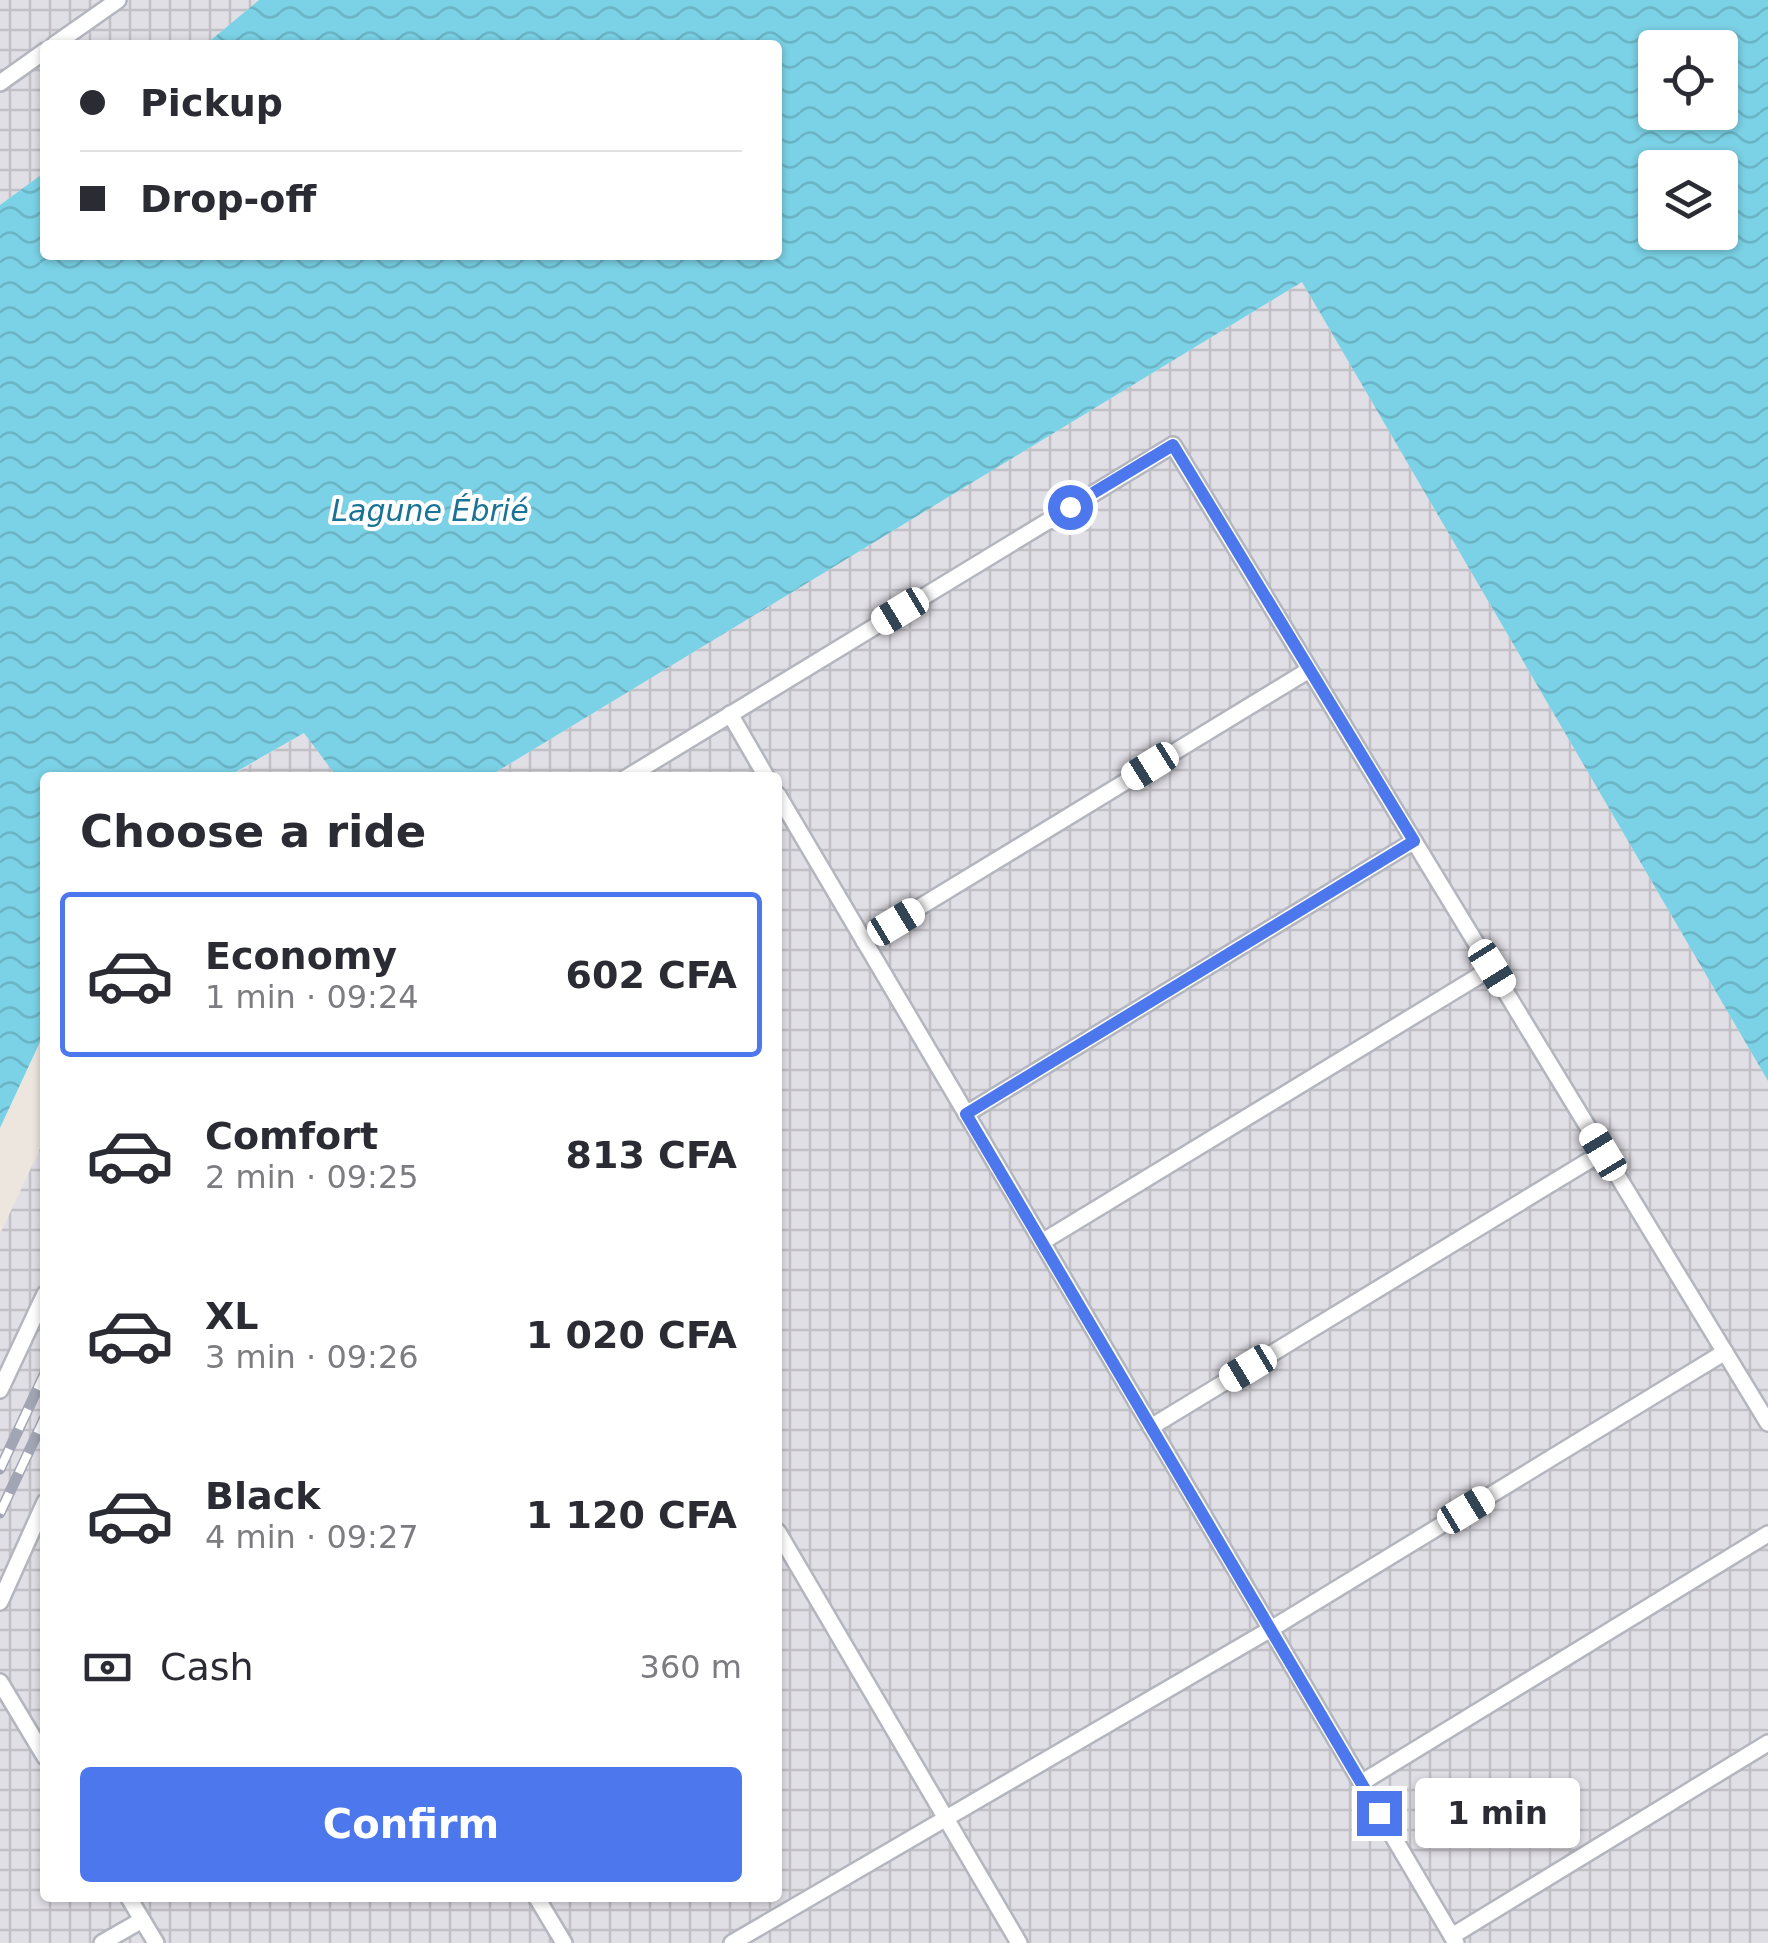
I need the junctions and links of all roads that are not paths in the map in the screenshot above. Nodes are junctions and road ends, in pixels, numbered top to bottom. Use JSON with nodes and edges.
{"nodes":[{"id":1,"x":118,"y":0,"type":"edge"},
{"id":2,"x":61,"y":40,"type":"edge"},
{"id":3,"x":40,"y":55,"type":"edge"},
{"id":4,"x":0,"y":83,"type":"edge"},
{"id":5,"x":1310,"y":670,"type":"junction"},
{"id":6,"x":730,"y":714,"type":"junction"},
{"id":7,"x":636,"y":772,"type":"edge"},
{"id":8,"x":764,"y":772,"type":"edge"},
{"id":9,"x":782,"y":802,"type":"edge"},
{"id":10,"x":1414,"y":841,"type":"junction"},
{"id":11,"x":864,"y":941,"type":"junction"},
{"id":12,"x":1492,"y":968,"type":"junction"},
{"id":13,"x":966,"y":1114,"type":"junction"},
{"id":14,"x":1603,"y":1152,"type":"junction"},
{"id":15,"x":1042,"y":1242,"type":"junction"},
{"id":16,"x":40,"y":1305,"type":"edge"},
{"id":17,"x":1725,"y":1352,"type":"junction"},
{"id":18,"x":0,"y":1390,"type":"edge"},
{"id":19,"x":1768,"y":1422,"type":"edge"},
{"id":20,"x":1151,"y":1427,"type":"junction"},
{"id":21,"x":40,"y":1513,"type":"edge"},
{"id":22,"x":1768,"y":1534,"type":"edge"},
{"id":23,"x":782,"y":1539,"type":"edge"},
{"id":24,"x":0,"y":1602,"type":"edge"},
{"id":25,"x":1271,"y":1629,"type":"junction"},
{"id":26,"x":0,"y":1682,"type":"edge"},
{"id":27,"x":1768,"y":1743,"type":"edge"},
{"id":28,"x":40,"y":1750,"type":"edge"},
{"id":29,"x":1361,"y":1782,"type":"junction"},
{"id":30,"x":945,"y":1817,"type":"junction"},
{"id":31,"x":131,"y":1902,"type":"edge"},
{"id":32,"x":539,"y":1902,"type":"edge"},
{"id":33,"x":142,"y":1920,"type":"junction"},
{"id":34,"x":1454,"y":1939,"type":"edge"},
{"id":35,"x":102,"y":1943,"type":"edge"},
{"id":36,"x":156,"y":1943,"type":"edge"},
{"id":37,"x":564,"y":1943,"type":"edge"},
{"id":38,"x":732,"y":1943,"type":"edge"},
{"id":39,"x":1020,"y":1943,"type":"edge"}],
"edges":[{"from":1,"to":2,"type":"lane"},
{"from":3,"to":4,"type":"lane"},
{"from":5,"to":6,"type":"lane"},
{"from":5,"to":10,"type":"lane"},
{"from":5,"to":11,"type":"lane"},
{"from":6,"to":7,"type":"lane"},
{"from":6,"to":8,"type":"lane"},
{"from":9,"to":11,"type":"lane"},
{"from":10,"to":12,"type":"lane"},
{"from":10,"to":13,"type":"lane"},
{"from":11,"to":13,"type":"lane"},
{"from":12,"to":14,"type":"lane"},
{"from":12,"to":15,"type":"lane"},
{"from":13,"to":15,"type":"lane"},
{"from":14,"to":17,"type":"lane"},
{"from":14,"to":20,"type":"lane"},
{"from":15,"to":20,"type":"lane"},
{"from":16,"to":18,"type":"lane"},
{"from":17,"to":19,"type":"lane"},
{"from":17,"to":25,"type":"lane"},
{"from":20,"to":25,"type":"lane"},
{"from":21,"to":24,"type":"lane"},
{"from":22,"to":29,"type":"lane"},
{"from":23,"to":30,"type":"lane"},
{"from":25,"to":29,"type":"lane"},
{"from":25,"to":30,"type":"lane"},
{"from":26,"to":28,"type":"lane"},
{"from":27,"to":34,"type":"lane"},
{"from":29,"to":34,"type":"lane"},
{"from":30,"to":38,"type":"lane"},
{"from":30,"to":39,"type":"lane"},
{"from":31,"to":33,"type":"lane"},
{"from":32,"to":37,"type":"lane"},
{"from":33,"to":35,"type":"lane"},
{"from":33,"to":36,"type":"lane"}]}
